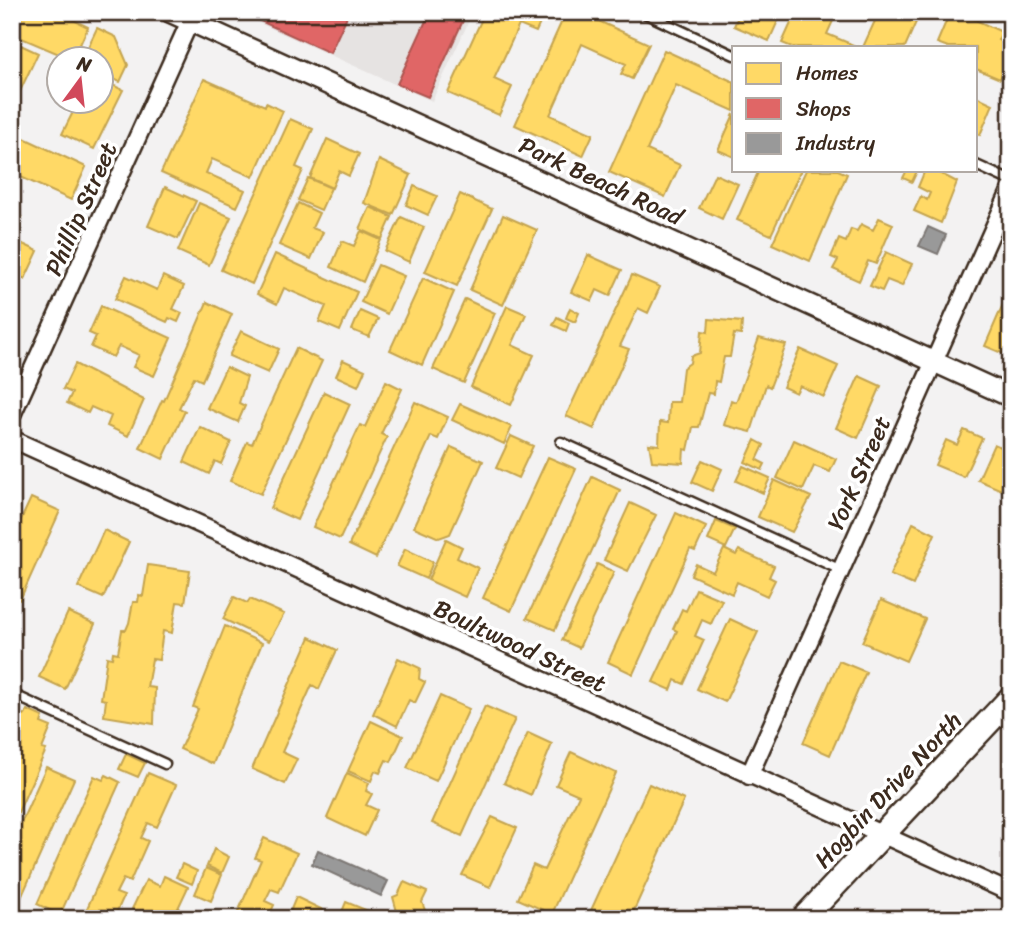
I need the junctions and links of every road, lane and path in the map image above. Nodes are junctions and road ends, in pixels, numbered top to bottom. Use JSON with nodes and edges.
{"nodes":[{"id":1,"x":170,"y":12,"type":"edge"},
{"id":2,"x":642,"y":12,"type":"edge"},
{"id":3,"x":190,"y":21,"type":"junction"},
{"id":4,"x":732,"y":54,"type":"edge"},
{"id":5,"x":978,"y":165,"type":"edge"},
{"id":6,"x":1011,"y":181,"type":"edge"},
{"id":7,"x":1011,"y":189,"type":"edge"},
{"id":8,"x":933,"y":362,"type":"junction"},
{"id":9,"x":1011,"y":397,"type":"edge"},
{"id":10,"x":12,"y":415,"type":"edge"},
{"id":11,"x":12,"y":439,"type":"edge"},
{"id":12,"x":561,"y":442,"type":"dead end"},
{"id":13,"x":841,"y":570,"type":"junction"},
{"id":14,"x":12,"y":694,"type":"edge"},
{"id":15,"x":1011,"y":698,"type":"edge"},
{"id":16,"x":165,"y":764,"type":"dead end"},
{"id":17,"x":749,"y":776,"type":"junction"},
{"id":18,"x":883,"y":834,"type":"junction"},
{"id":19,"x":1011,"y":893,"type":"edge"},
{"id":20,"x":803,"y":919,"type":"edge"}],
"edges":[{"from":1,"to":3,"type":"street","name":"Park Beach Road"},
{"from":2,"to":4,"type":"lane"},
{"from":3,"to":8,"type":"street","name":"Park Beach Road"},
{"from":3,"to":10,"type":"street","name":"Phillip Street"},
{"from":5,"to":6,"type":"lane"},
{"from":7,"to":8,"type":"street","name":"York Street"},
{"from":8,"to":9,"type":"street","name":"Park Beach Road"},
{"from":8,"to":13,"type":"street","name":"York Street"},
{"from":11,"to":17,"type":"street","name":"Boultwood Street"},
{"from":12,"to":13,"type":"lane"},
{"from":13,"to":17,"type":"street","name":"York Street"},
{"from":14,"to":16,"type":"lane"},
{"from":15,"to":18,"type":"main road","name":"Hogbin Drive North"},
{"from":17,"to":18,"type":"street","name":"Boultwood Street"},
{"from":18,"to":19,"type":"street","name":"Boultwood Street"},
{"from":18,"to":20,"type":"main road","name":"Hogbin Drive North"}]}
